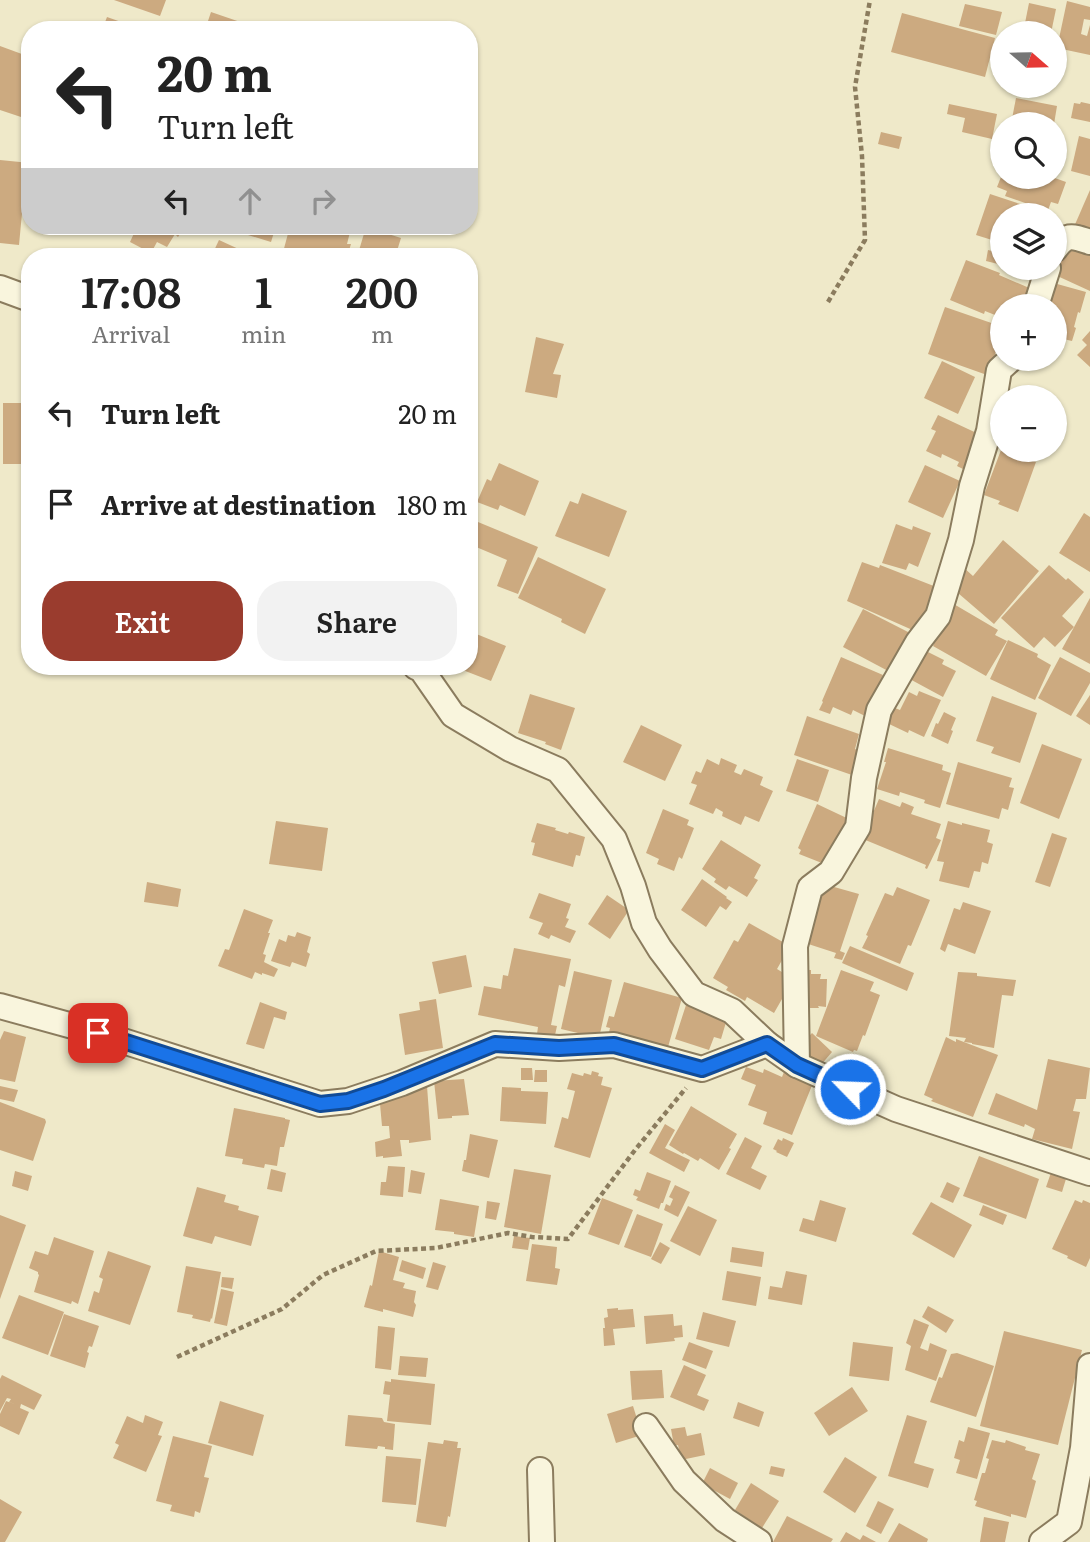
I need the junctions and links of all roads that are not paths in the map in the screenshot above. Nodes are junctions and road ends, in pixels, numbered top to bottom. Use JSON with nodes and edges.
{"nodes":[{"id":1,"x":1067,"y":238,"type":"edge"},
{"id":2,"x":1090,"y":242,"type":"edge"},
{"id":3,"x":0,"y":288,"type":"edge"},
{"id":4,"x":21,"y":296,"type":"edge"},
{"id":5,"x":999,"y":371,"type":"edge"},
{"id":6,"x":425,"y":675,"type":"edge"},
{"id":7,"x":0,"y":1006,"type":"edge"},
{"id":8,"x":767,"y":1044,"type":"junction"},
{"id":9,"x":797,"y":1065,"type":"junction"},
{"id":10,"x":1090,"y":1173,"type":"edge"},
{"id":11,"x":1090,"y":1366,"type":"edge"},
{"id":12,"x":646,"y":1426,"type":"dead end"},
{"id":13,"x":540,"y":1470,"type":"dead end"},
{"id":14,"x":542,"y":1542,"type":"edge"},
{"id":15,"x":759,"y":1542,"type":"edge"},
{"id":16,"x":1042,"y":1542,"type":"edge"}],
"edges":[{"from":1,"to":2,"type":"street"},
{"from":3,"to":4,"type":"street"},
{"from":5,"to":9,"type":"street"},
{"from":6,"to":8,"type":"street"},
{"from":7,"to":8,"type":"street"},
{"from":8,"to":9,"type":"street"},
{"from":9,"to":10,"type":"street"},
{"from":11,"to":16,"type":"street"},
{"from":12,"to":15,"type":"street"},
{"from":13,"to":14,"type":"street"}]}
